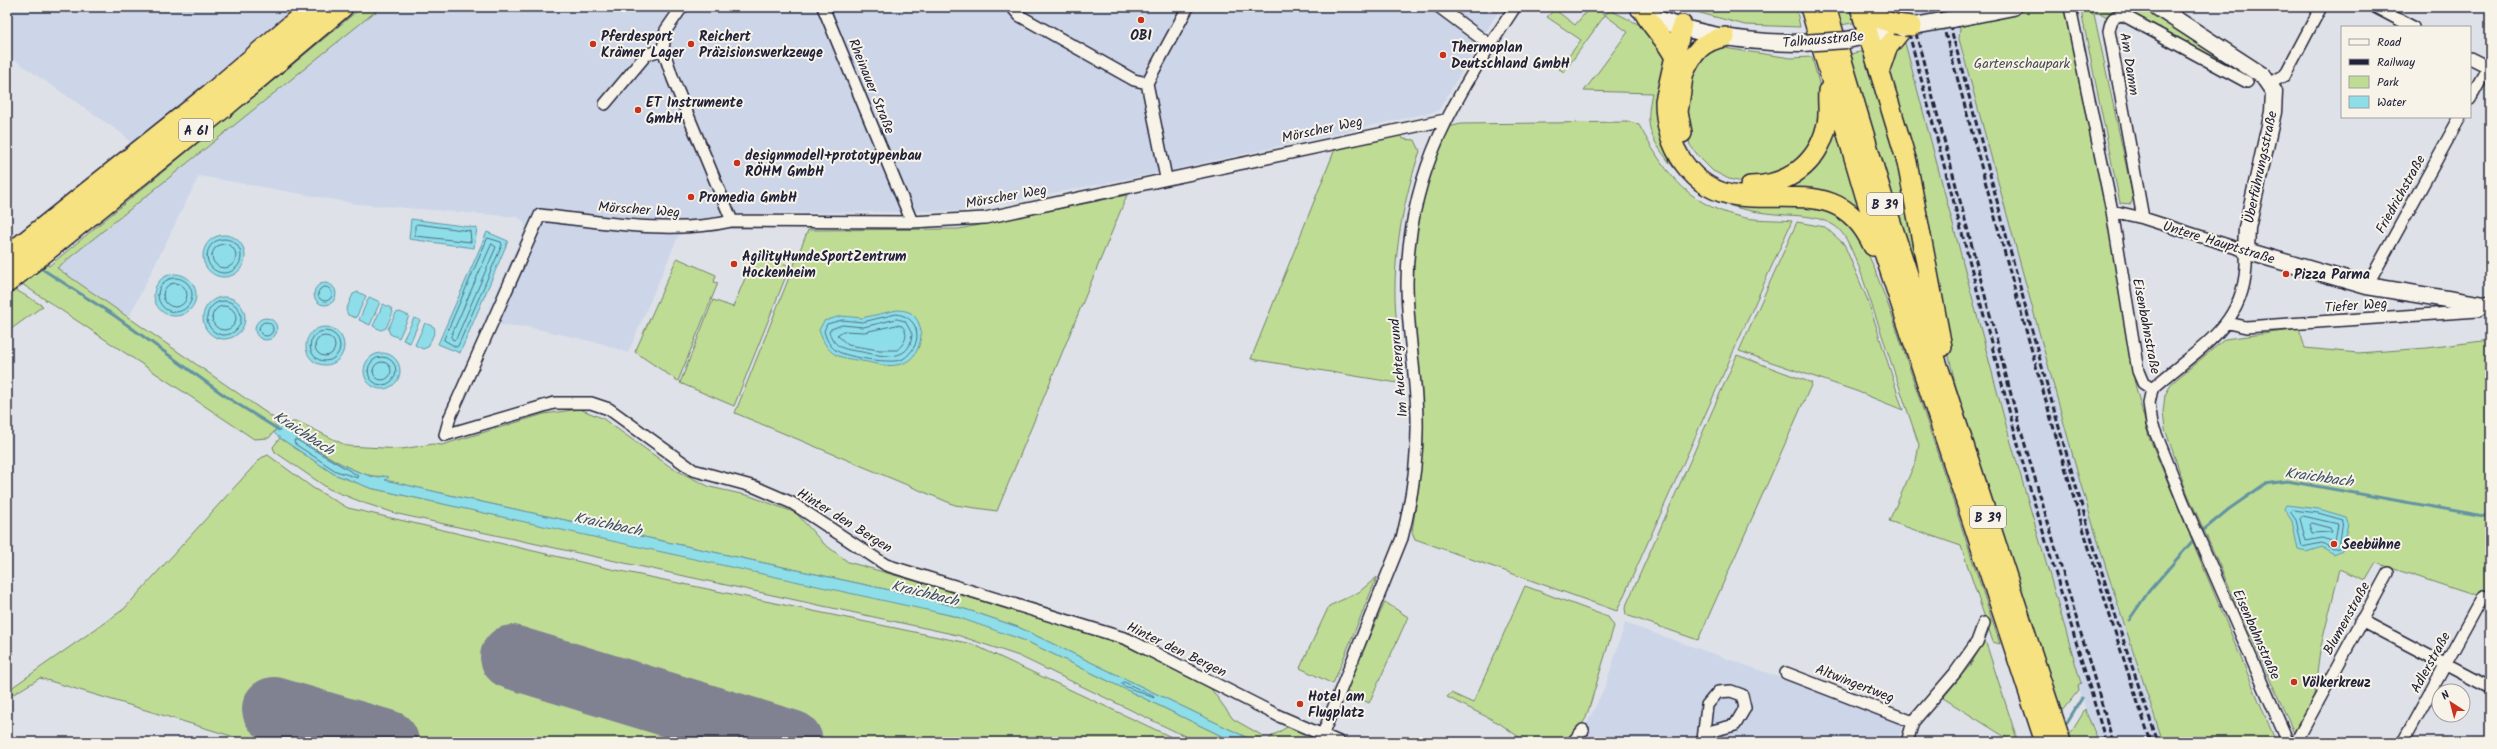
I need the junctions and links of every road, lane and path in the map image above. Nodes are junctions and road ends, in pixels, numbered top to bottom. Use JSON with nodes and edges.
{"nodes":[{"id":1,"x":313,"y":7,"type":"edge"},
{"id":2,"x":342,"y":7,"type":"edge"},
{"id":3,"x":682,"y":7,"type":"edge"},
{"id":4,"x":823,"y":7,"type":"edge"},
{"id":5,"x":1012,"y":7,"type":"edge"},
{"id":6,"x":1188,"y":7,"type":"edge"},
{"id":7,"x":1439,"y":7,"type":"edge"},
{"id":8,"x":1515,"y":7,"type":"edge"},
{"id":9,"x":1810,"y":7,"type":"edge"},
{"id":10,"x":1826,"y":7,"type":"edge"},
{"id":11,"x":1860,"y":7,"type":"edge"},
{"id":12,"x":1867,"y":7,"type":"edge"},
{"id":13,"x":2013,"y":7,"type":"edge"},
{"id":14,"x":2070,"y":7,"type":"edge"},
{"id":15,"x":2157,"y":7,"type":"edge"},
{"id":16,"x":2321,"y":7,"type":"edge"},
{"id":17,"x":2375,"y":7,"type":"edge"},
{"id":18,"x":1640,"y":9,"type":"edge"},
{"id":19,"x":1903,"y":26,"type":"junction"},
{"id":20,"x":2411,"y":26,"type":"edge"},
{"id":21,"x":1687,"y":27,"type":"junction"},
{"id":22,"x":1868,"y":36,"type":"junction"},
{"id":23,"x":1725,"y":37,"type":"junction"},
{"id":24,"x":1490,"y":45,"type":"junction"},
{"id":25,"x":663,"y":49,"type":"junction"},
{"id":26,"x":1674,"y":56,"type":"junction"},
{"id":27,"x":2471,"y":59,"type":"edge"},
{"id":28,"x":2241,"y":64,"type":"junction"},
{"id":29,"x":2489,"y":68,"type":"edge"},
{"id":30,"x":1880,"y":69,"type":"junction"},
{"id":31,"x":1683,"y":75,"type":"junction"},
{"id":32,"x":1830,"y":76,"type":"junction"},
{"id":33,"x":2251,"y":80,"type":"junction"},
{"id":34,"x":1147,"y":83,"type":"junction"},
{"id":35,"x":2269,"y":84,"type":"junction"},
{"id":36,"x":2471,"y":97,"type":"edge"},
{"id":37,"x":605,"y":104,"type":"dead end"},
{"id":38,"x":2459,"y":118,"type":"edge"},
{"id":39,"x":1445,"y":120,"type":"junction"},
{"id":40,"x":2270,"y":121,"type":"junction"},
{"id":41,"x":1166,"y":178,"type":"junction"},
{"id":42,"x":2112,"y":211,"type":"junction"},
{"id":43,"x":2143,"y":218,"type":"junction"},
{"id":44,"x":732,"y":221,"type":"junction"},
{"id":45,"x":912,"y":222,"type":"junction"},
{"id":46,"x":38,"y":245,"type":"junction"},
{"id":47,"x":2246,"y":251,"type":"junction"},
{"id":48,"x":7,"y":257,"type":"edge"},
{"id":49,"x":7,"y":282,"type":"edge"},
{"id":50,"x":2367,"y":286,"type":"junction"},
{"id":51,"x":2487,"y":305,"type":"edge"},
{"id":52,"x":1902,"y":309,"type":"junction"},
{"id":53,"x":2228,"y":324,"type":"junction"},
{"id":54,"x":2152,"y":389,"type":"junction"},
{"id":55,"x":1948,"y":398,"type":"junction"},
{"id":56,"x":445,"y":435,"type":"joint"},
{"id":57,"x":2388,"y":573,"type":"dead end"},
{"id":58,"x":2483,"y":596,"type":"dead end"},
{"id":59,"x":2361,"y":620,"type":"junction"},
{"id":60,"x":1984,"y":623,"type":"dead end"},
{"id":61,"x":2445,"y":664,"type":"junction"},
{"id":62,"x":1786,"y":673,"type":"dead end"},
{"id":63,"x":2490,"y":688,"type":"edge"},
{"id":64,"x":1913,"y":722,"type":"junction"},
{"id":65,"x":1583,"y":730,"type":"dead end"},
{"id":66,"x":1322,"y":736,"type":"junction"},
{"id":67,"x":1703,"y":741,"type":"edge"},
{"id":68,"x":2050,"y":741,"type":"edge"},
{"id":69,"x":1339,"y":742,"type":"edge"},
{"id":70,"x":1573,"y":742,"type":"edge"},
{"id":71,"x":1907,"y":742,"type":"edge"},
{"id":72,"x":2288,"y":742,"type":"edge"},
{"id":73,"x":2296,"y":742,"type":"edge"},
{"id":74,"x":2403,"y":742,"type":"edge"}],
"edges":[{"from":1,"to":46,"type":"highway","number":"A 61"},
{"from":2,"to":46,"type":"highway","number":"A 61"},
{"from":3,"to":25,"type":"street"},
{"from":4,"to":45,"type":"street","name":"Rheinauer Straße"},
{"from":5,"to":34,"type":"street"},
{"from":6,"to":34,"type":"street"},
{"from":7,"to":24,"type":"street"},
{"from":8,"to":24,"type":"street","name":"Im Auchtergrund"},
{"from":9,"to":32,"type":"highway","number":"B 39"},
{"from":10,"to":55,"type":"highway","number":"B 39"},
{"from":11,"to":22,"type":"highway"},
{"from":12,"to":19,"type":"highway"},
{"from":13,"to":19,"type":"main road","name":"Talhausstraße","bridge":true},
{"from":14,"to":42,"type":"street","name":"Eisenbahnstraße"},
{"from":15,"to":28,"type":"main road"},
{"from":16,"to":35,"type":"street"},
{"from":17,"to":20,"type":"street"},
{"from":18,"to":21,"type":"main road","name":"Talhausstraße"},
{"from":18,"to":26,"type":"highway"},
{"from":19,"to":22,"type":"main road","name":"Talhausstraße"},
{"from":19,"to":30,"type":"highway"},
{"from":21,"to":23,"type":"main road","name":"Talhausstraße"},
{"from":21,"to":26,"type":"highway"},
{"from":21,"to":31,"type":"highway"},
{"from":22,"to":23,"type":"main road","name":"Talhausstraße","bridge":true},
{"from":22,"to":30,"type":"highway"},
{"from":23,"to":31,"type":"highway"},
{"from":24,"to":39,"type":"street","name":"Im Auchtergrund"},
{"from":25,"to":37,"type":"street"},
{"from":25,"to":44,"type":"street"},
{"from":26,"to":52,"type":"highway"},
{"from":27,"to":29,"type":"street"},
{"from":28,"to":33,"type":"main road"},
{"from":28,"to":35,"type":"main road"},
{"from":29,"to":36,"type":"street"},
{"from":30,"to":55,"type":"highway"},
{"from":31,"to":32,"type":"highway"},
{"from":32,"to":52,"type":"highway","number":"B 39"},
{"from":33,"to":35,"type":"main road"},
{"from":33,"to":40,"type":"main road"},
{"from":33,"to":43,"type":"street","name":"Am Damm"},
{"from":34,"to":41,"type":"street"},
{"from":35,"to":40,"type":"main road","name":"Überführungsstraße"},
{"from":38,"to":50,"type":"street","name":"Friedrichstraße"},
{"from":39,"to":41,"type":"street","name":"Mörscher Weg"},
{"from":39,"to":66,"type":"street","name":"Im Auchtergrund"},
{"from":40,"to":47,"type":"main road","name":"Überführungsstraße"},
{"from":41,"to":45,"type":"street","name":"Mörscher Weg"},
{"from":42,"to":43,"type":"street","name":"Untere Hauptstraße"},
{"from":42,"to":54,"type":"street","name":"Eisenbahnstraße"},
{"from":43,"to":47,"type":"street","name":"Untere Hauptstraße"},
{"from":44,"to":45,"type":"street","name":"Mörscher Weg"},
{"from":44,"to":56,"type":"street","name":"Mörscher Weg"},
{"from":46,"to":48,"type":"highway","number":"A 61"},
{"from":46,"to":49,"type":"highway","number":"A 61"},
{"from":47,"to":50,"type":"main road","name":"Untere Hauptstraße"},
{"from":47,"to":53,"type":"street"},
{"from":50,"to":51,"type":"main road","name":"Untere Hauptstraße"},
{"from":51,"to":53,"type":"street","name":"Tiefer Weg"},
{"from":52,"to":68,"type":"highway","number":"B 39"},
{"from":53,"to":54,"type":"street"},
{"from":54,"to":72,"type":"street","name":"Eisenbahnstraße"},
{"from":55,"to":68,"type":"highway","number":"B 39"},
{"from":56,"to":66,"type":"street","name":"Hinter den Bergen"},
{"from":57,"to":59,"type":"street","name":"Blumenstraße"},
{"from":58,"to":61,"type":"street","name":"Adlerstraße"},
{"from":59,"to":61,"type":"street"},
{"from":59,"to":73,"type":"street","name":"Blumenstraße"},
{"from":60,"to":64,"type":"street"},
{"from":61,"to":63,"type":"street"},
{"from":61,"to":74,"type":"street","name":"Adlerstraße"},
{"from":62,"to":64,"type":"street","name":"Altwingertweg"},
{"from":64,"to":71,"type":"street"},
{"from":65,"to":70,"type":"street"},
{"from":66,"to":69,"type":"street"},
{"from":67,"to":67,"type":"street"}]}
